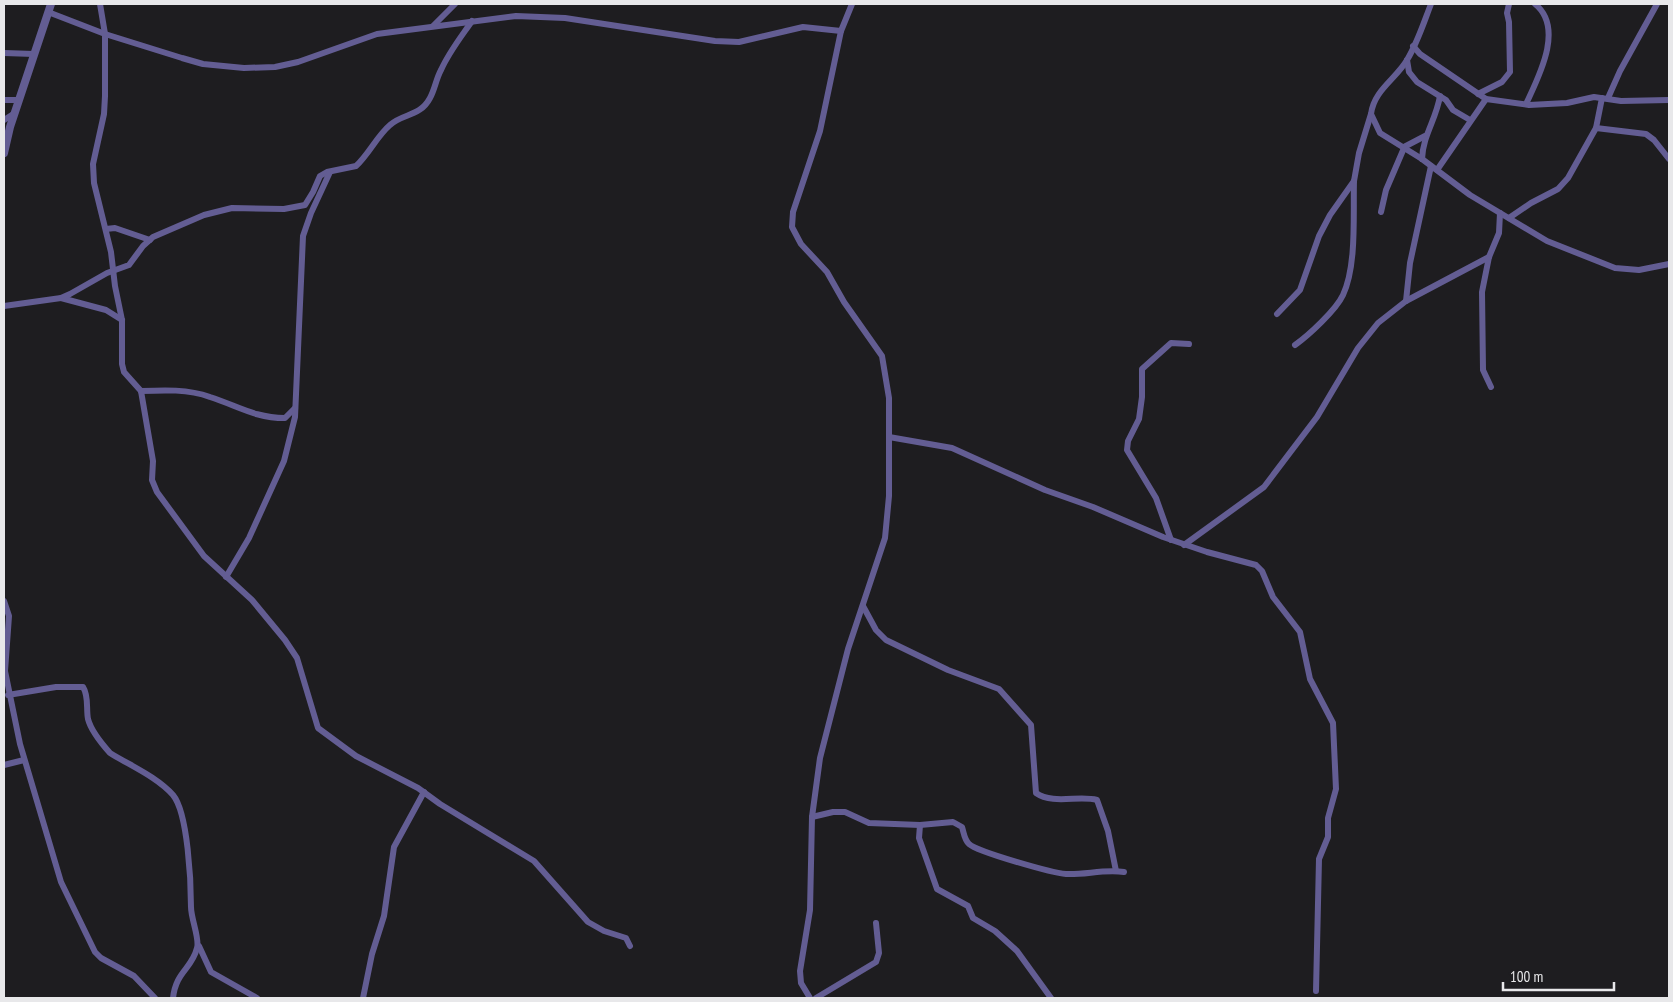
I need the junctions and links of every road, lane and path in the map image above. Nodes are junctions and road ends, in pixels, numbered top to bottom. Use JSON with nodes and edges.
{"nodes":[{"id":1,"x":100,"y":4,"type":"edge"},
{"id":2,"x":455,"y":4,"type":"edge"},
{"id":3,"x":852,"y":4,"type":"edge"},
{"id":4,"x":1431,"y":4,"type":"edge"},
{"id":5,"x":1509,"y":4,"type":"edge"},
{"id":6,"x":1535,"y":4,"type":"edge"},
{"id":7,"x":1657,"y":4,"type":"edge"},
{"id":8,"x":50,"y":8,"type":"edge"},
{"id":9,"x":472,"y":21,"type":"junction"},
{"id":10,"x":432,"y":26,"type":"junction"},
{"id":11,"x":841,"y":31,"type":"junction"},
{"id":12,"x":105,"y":34,"type":"junction"},
{"id":13,"x":1413,"y":46,"type":"junction"},
{"id":14,"x":4,"y":53,"type":"edge"},
{"id":15,"x":34,"y":54,"type":"junction"},
{"id":16,"x":1407,"y":60,"type":"junction"},
{"id":17,"x":1478,"y":94,"type":"junction"},
{"id":18,"x":1440,"y":96,"type":"junction"},
{"id":19,"x":1605,"y":98,"type":"junction"},
{"id":20,"x":4,"y":100,"type":"edge"},
{"id":21,"x":19,"y":100,"type":"junction"},
{"id":22,"x":1486,"y":100,"type":"junction"},
{"id":23,"x":1669,"y":100,"type":"edge"},
{"id":24,"x":1526,"y":104,"type":"junction"},
{"id":25,"x":15,"y":113,"type":"junction"},
{"id":26,"x":1371,"y":114,"type":"junction"},
{"id":27,"x":4,"y":120,"type":"edge"},
{"id":28,"x":1470,"y":120,"type":"junction"},
{"id":29,"x":1596,"y":128,"type":"junction"},
{"id":30,"x":1425,"y":136,"type":"junction"},
{"id":31,"x":1404,"y":147,"type":"junction"},
{"id":32,"x":4,"y":153,"type":"edge"},
{"id":33,"x":1422,"y":159,"type":"junction"},
{"id":34,"x":1669,"y":159,"type":"edge"},
{"id":35,"x":1434,"y":168,"type":"junction"},
{"id":36,"x":330,"y":172,"type":"junction"},
{"id":37,"x":1354,"y":181,"type":"junction"},
{"id":38,"x":1381,"y":212,"type":"dead end"},
{"id":39,"x":1500,"y":213,"type":"junction"},
{"id":40,"x":1510,"y":218,"type":"junction"},
{"id":41,"x":106,"y":229,"type":"junction"},
{"id":42,"x":1500,"y":233,"type":"junction"},
{"id":43,"x":150,"y":240,"type":"junction"},
{"id":44,"x":1489,"y":257,"type":"junction"},
{"id":45,"x":1669,"y":264,"type":"edge"},
{"id":46,"x":113,"y":271,"type":"junction"},
{"id":47,"x":61,"y":298,"type":"junction"},
{"id":48,"x":1406,"y":301,"type":"junction"},
{"id":49,"x":4,"y":306,"type":"edge"},
{"id":50,"x":1277,"y":314,"type":"dead end"},
{"id":51,"x":122,"y":320,"type":"junction"},
{"id":52,"x":1189,"y":344,"type":"dead end"},
{"id":53,"x":1296,"y":345,"type":"dead end"},
{"id":54,"x":1491,"y":387,"type":"dead end"},
{"id":55,"x":141,"y":391,"type":"junction"},
{"id":56,"x":294,"y":408,"type":"junction"},
{"id":57,"x":889,"y":437,"type":"junction"},
{"id":58,"x":1171,"y":540,"type":"junction"},
{"id":59,"x":1184,"y":545,"type":"junction"},
{"id":60,"x":226,"y":577,"type":"junction"},
{"id":61,"x":4,"y":601,"type":"edge"},
{"id":62,"x":863,"y":606,"type":"junction"},
{"id":63,"x":4,"y":670,"type":"edge"},
{"id":64,"x":8,"y":695,"type":"junction"},
{"id":65,"x":24,"y":760,"type":"junction"},
{"id":66,"x":4,"y":766,"type":"edge"},
{"id":67,"x":424,"y":792,"type":"junction"},
{"id":68,"x":812,"y":817,"type":"junction"},
{"id":69,"x":920,"y":825,"type":"junction"},
{"id":70,"x":1116,"y":871,"type":"junction"},
{"id":71,"x":1124,"y":872,"type":"dead end"},
{"id":72,"x":876,"y":923,"type":"dead end"},
{"id":73,"x":198,"y":945,"type":"junction"},
{"id":74,"x":630,"y":946,"type":"dead end"},
{"id":75,"x":1316,"y":991,"type":"dead end"},
{"id":76,"x":155,"y":998,"type":"edge"},
{"id":77,"x":173,"y":998,"type":"edge"},
{"id":78,"x":257,"y":998,"type":"edge"},
{"id":79,"x":363,"y":998,"type":"edge"},
{"id":80,"x":810,"y":998,"type":"edge"},
{"id":81,"x":816,"y":998,"type":"edge"},
{"id":82,"x":1051,"y":998,"type":"edge"}],
"edges":[{"from":1,"to":12,"type":"street"},
{"from":2,"to":10,"type":"street"},
{"from":3,"to":11,"type":"street"},
{"from":4,"to":13,"type":"street"},
{"from":5,"to":17,"type":"street"},
{"from":6,"to":24,"type":"street"},
{"from":7,"to":19,"type":"street"},
{"from":8,"to":12,"type":"street"},
{"from":8,"to":15,"type":"street"},
{"from":9,"to":10,"type":"street"},
{"from":9,"to":11,"type":"street"},
{"from":9,"to":36,"type":"street"},
{"from":10,"to":12,"type":"street"},
{"from":11,"to":57,"type":"street"},
{"from":12,"to":41,"type":"street"},
{"from":13,"to":16,"type":"street"},
{"from":13,"to":17,"type":"street"},
{"from":14,"to":15,"type":"street"},
{"from":15,"to":21,"type":"street"},
{"from":16,"to":18,"type":"street"},
{"from":16,"to":26,"type":"street"},
{"from":17,"to":22,"type":"street"},
{"from":18,"to":28,"type":"street"},
{"from":18,"to":30,"type":"street"},
{"from":19,"to":23,"type":"street"},
{"from":19,"to":24,"type":"street"},
{"from":19,"to":29,"type":"street"},
{"from":20,"to":21,"type":"street"},
{"from":21,"to":25,"type":"street"},
{"from":22,"to":24,"type":"street"},
{"from":22,"to":28,"type":"street"},
{"from":25,"to":27,"type":"street"},
{"from":25,"to":32,"type":"street"},
{"from":26,"to":31,"type":"street"},
{"from":26,"to":37,"type":"street"},
{"from":28,"to":35,"type":"street"},
{"from":29,"to":34,"type":"street"},
{"from":29,"to":40,"type":"street"},
{"from":30,"to":31,"type":"street"},
{"from":30,"to":33,"type":"street"},
{"from":31,"to":33,"type":"street"},
{"from":31,"to":38,"type":"street"},
{"from":33,"to":35,"type":"street"},
{"from":35,"to":39,"type":"street"},
{"from":35,"to":48,"type":"street"},
{"from":36,"to":43,"type":"street"},
{"from":36,"to":56,"type":"street"},
{"from":37,"to":50,"type":"street"},
{"from":37,"to":53,"type":"street"},
{"from":39,"to":40,"type":"street"},
{"from":39,"to":42,"type":"street"},
{"from":40,"to":42,"type":"street"},
{"from":40,"to":45,"type":"street"},
{"from":41,"to":43,"type":"street"},
{"from":41,"to":46,"type":"street"},
{"from":42,"to":44,"type":"street"},
{"from":43,"to":46,"type":"street"},
{"from":44,"to":48,"type":"street"},
{"from":44,"to":54,"type":"street"},
{"from":46,"to":47,"type":"street"},
{"from":46,"to":51,"type":"street"},
{"from":47,"to":49,"type":"street"},
{"from":47,"to":51,"type":"street"},
{"from":48,"to":59,"type":"street"},
{"from":51,"to":55,"type":"street"},
{"from":52,"to":58,"type":"street"},
{"from":55,"to":56,"type":"street"},
{"from":55,"to":60,"type":"street"},
{"from":56,"to":60,"type":"street"},
{"from":57,"to":58,"type":"street"},
{"from":57,"to":62,"type":"street"},
{"from":58,"to":59,"type":"street"},
{"from":59,"to":75,"type":"street"},
{"from":60,"to":67,"type":"street"},
{"from":61,"to":63,"type":"street"},
{"from":62,"to":68,"type":"street"},
{"from":62,"to":70,"type":"street"},
{"from":63,"to":64,"type":"street"},
{"from":64,"to":65,"type":"street"},
{"from":64,"to":73,"type":"street"},
{"from":65,"to":66,"type":"street"},
{"from":65,"to":76,"type":"street"},
{"from":67,"to":74,"type":"street"},
{"from":67,"to":79,"type":"street"},
{"from":68,"to":69,"type":"street"},
{"from":68,"to":80,"type":"street"},
{"from":69,"to":70,"type":"street"},
{"from":69,"to":82,"type":"street"},
{"from":70,"to":71,"type":"street"},
{"from":72,"to":81,"type":"street"},
{"from":73,"to":77,"type":"street"},
{"from":73,"to":78,"type":"street"}]}
